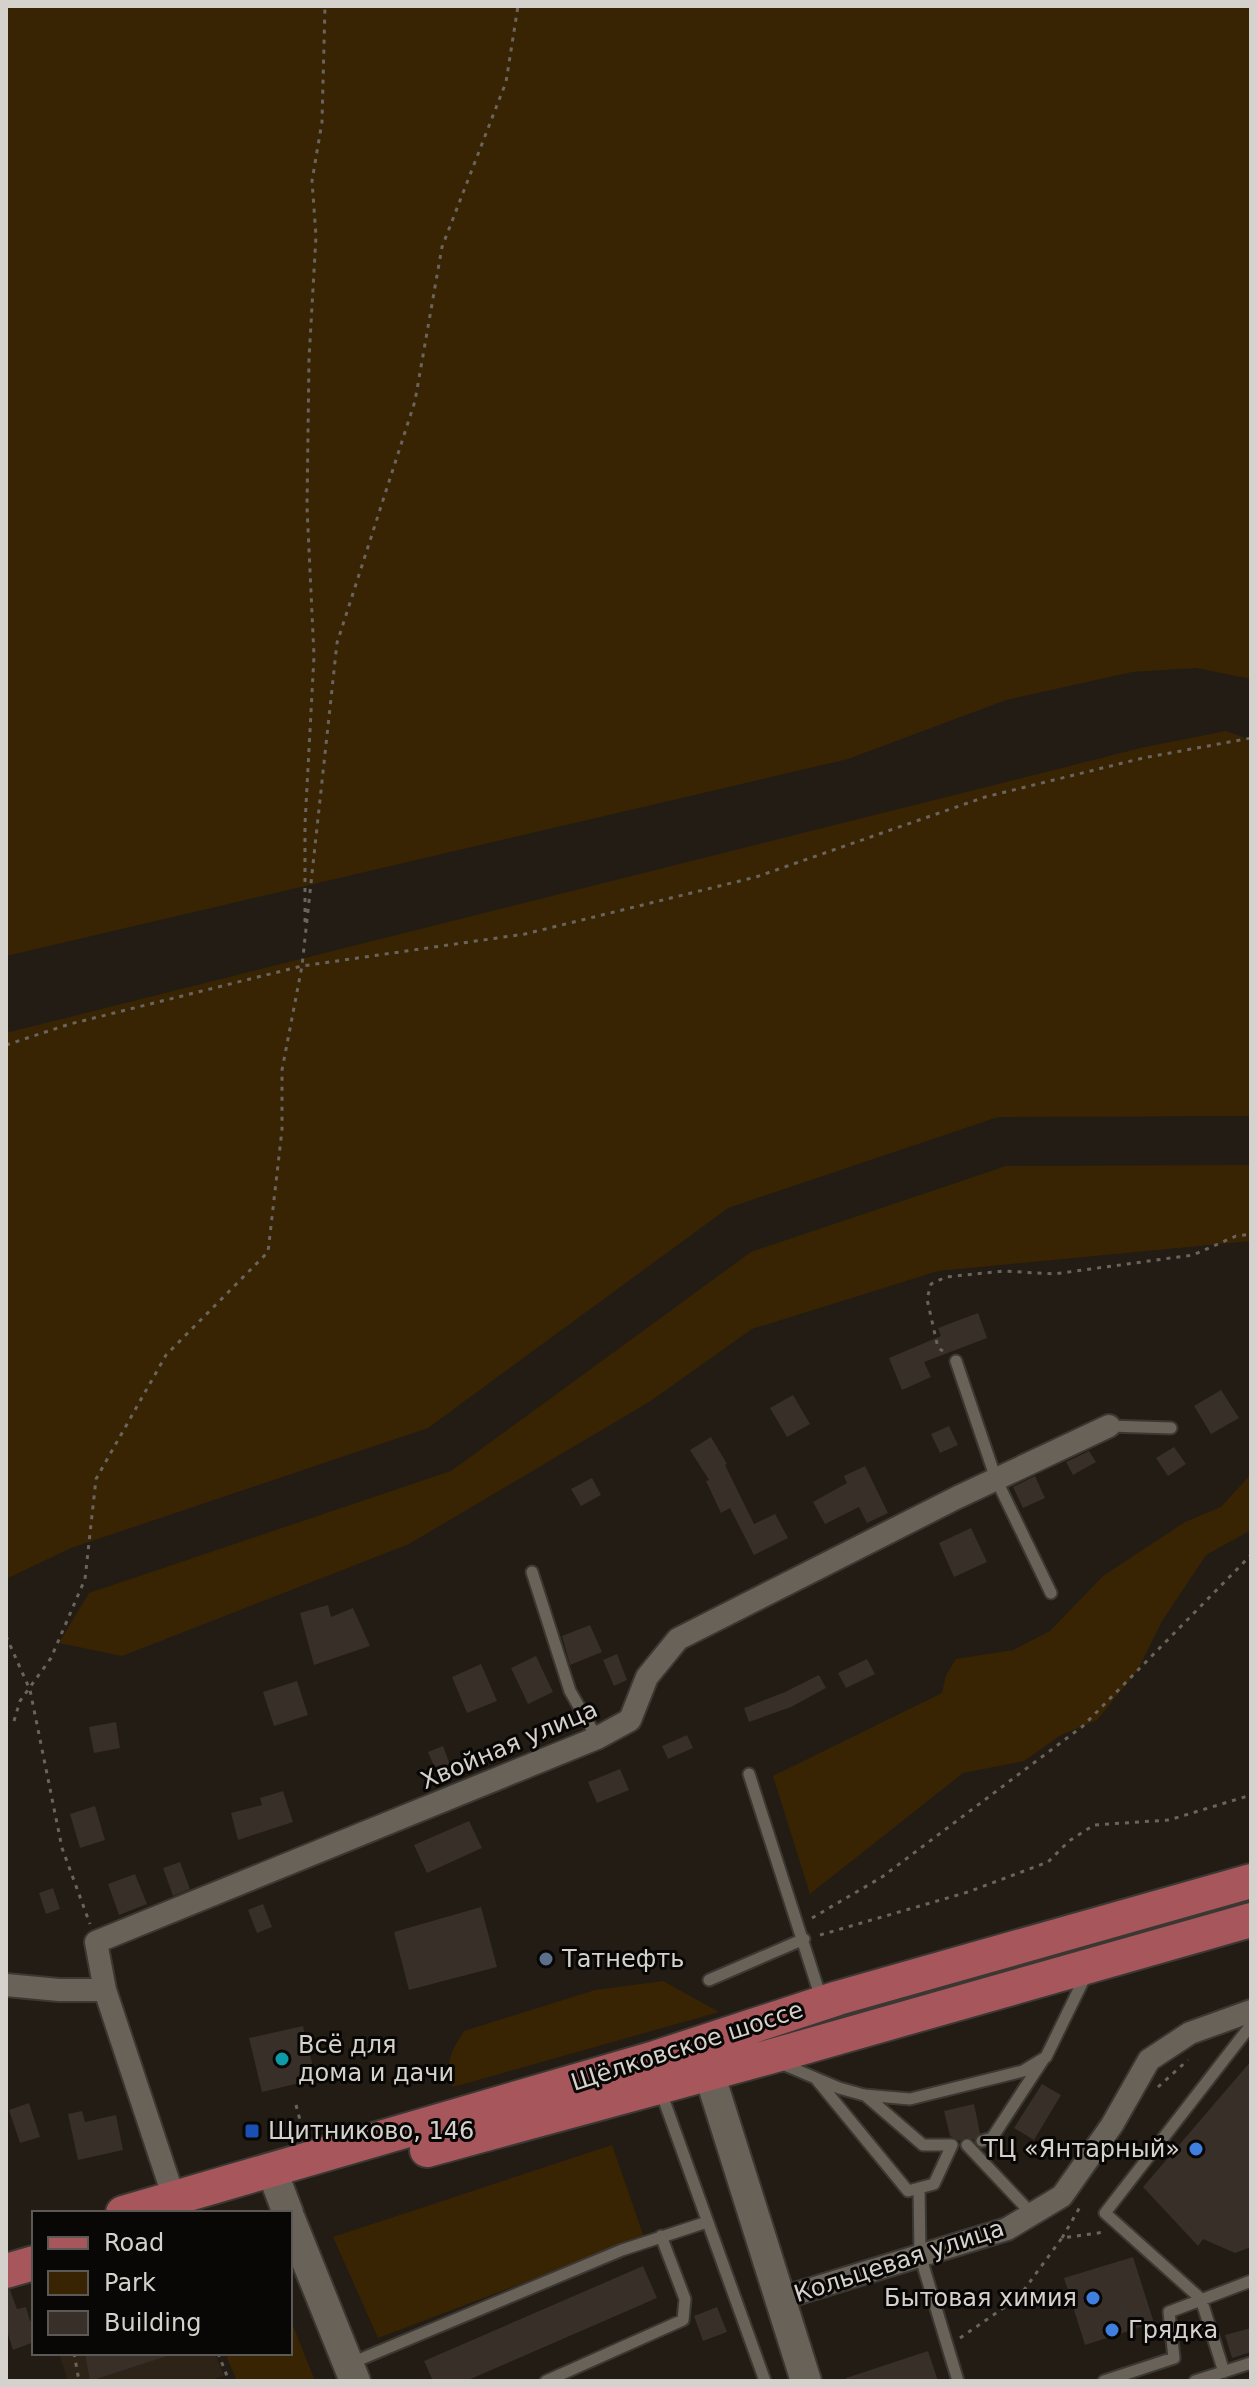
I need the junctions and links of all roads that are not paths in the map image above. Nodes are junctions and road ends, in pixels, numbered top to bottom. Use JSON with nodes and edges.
{"nodes":[{"id":1,"x":956,"y":1361,"type":"road end"},
{"id":2,"x":1109,"y":1426,"type":"joint"},
{"id":3,"x":1171,"y":1428,"type":"dead end"},
{"id":4,"x":996,"y":1479,"type":"junction"},
{"id":5,"x":532,"y":1572,"type":"dead end"},
{"id":6,"x":1051,"y":1593,"type":"dead end"},
{"id":7,"x":597,"y":1738,"type":"junction"},
{"id":8,"x":749,"y":1774,"type":"dead end"},
{"id":9,"x":1251,"y":1881,"type":"edge"},
{"id":10,"x":1251,"y":1920,"type":"edge"},
{"id":11,"x":804,"y":1939,"type":"junction"},
{"id":12,"x":1092,"y":1966,"type":"junction"},
{"id":13,"x":709,"y":1980,"type":"dead end"},
{"id":14,"x":6,"y":1985,"type":"edge"},
{"id":15,"x":105,"y":1990,"type":"junction"},
{"id":16,"x":821,"y":1998,"type":"dead end"},
{"id":17,"x":1251,"y":2011,"type":"edge"},
{"id":18,"x":1251,"y":2025,"type":"edge"},
{"id":19,"x":769,"y":2057,"type":"junction"},
{"id":20,"x":1046,"y":2057,"type":"junction"},
{"id":21,"x":709,"y":2073,"type":"junction"},
{"id":22,"x":816,"y":2079,"type":"junction"},
{"id":23,"x":658,"y":2086,"type":"junction"},
{"id":24,"x":864,"y":2095,"type":"junction"},
{"id":25,"x":982,"y":2141,"type":"dead end"},
{"id":26,"x":967,"y":2145,"type":"dead end"},
{"id":27,"x":919,"y":2188,"type":"junction"},
{"id":28,"x":174,"y":2198,"type":"junction"},
{"id":29,"x":282,"y":2199,"type":"edge"},
{"id":30,"x":130,"y":2211,"type":"edge"},
{"id":31,"x":219,"y":2211,"type":"edge"},
{"id":32,"x":1032,"y":2214,"type":"junction"},
{"id":33,"x":707,"y":2222,"type":"junction"},
{"id":34,"x":292,"y":2224,"type":"edge"},
{"id":35,"x":661,"y":2236,"type":"junction"},
{"id":36,"x":32,"y":2239,"type":"edge"},
{"id":37,"x":6,"y":2246,"type":"edge"},
{"id":38,"x":920,"y":2255,"type":"junction"},
{"id":39,"x":32,"y":2264,"type":"edge"},
{"id":40,"x":6,"y":2271,"type":"edge"},
{"id":41,"x":1251,"y":2281,"type":"edge"},
{"id":42,"x":779,"y":2299,"type":"junction"},
{"id":43,"x":1201,"y":2299,"type":"junction"},
{"id":44,"x":1251,"y":2363,"type":"edge"},
{"id":45,"x":1224,"y":2372,"type":"junction"},
{"id":46,"x":352,"y":2373,"type":"edge"},
{"id":47,"x":546,"y":2381,"type":"edge"},
{"id":48,"x":765,"y":2381,"type":"edge"},
{"id":49,"x":806,"y":2381,"type":"edge"},
{"id":50,"x":958,"y":2381,"type":"edge"},
{"id":51,"x":1104,"y":2381,"type":"edge"},
{"id":52,"x":1195,"y":2381,"type":"edge"}],
"edges":[{"from":1,"to":4,"type":"lane"},
{"from":2,"to":3,"type":"lane"},
{"from":2,"to":4,"type":"street","name":"Хвойная улица"},
{"from":4,"to":6,"type":"lane"},
{"from":4,"to":7,"type":"street","name":"Хвойная улица"},
{"from":5,"to":7,"type":"lane"},
{"from":7,"to":15,"type":"street","name":"Хвойная улица"},
{"from":8,"to":11,"type":"lane"},
{"from":9,"to":29,"type":"main road","name":"Щёлковское шоссе"},
{"from":10,"to":12,"type":"main road","name":"Щёлковское шоссе"},
{"from":11,"to":13,"type":"lane"},
{"from":11,"to":16,"type":"lane"},
{"from":12,"to":19,"type":"main road","name":"Щёлковское шоссе"},
{"from":12,"to":20,"type":"lane"},
{"from":14,"to":15,"type":"street"},
{"from":15,"to":28,"type":"street"},
{"from":17,"to":32,"type":"street","name":"Кольцевая улица"},
{"from":18,"to":43,"type":"lane"},
{"from":19,"to":21,"type":"main road","name":"Щёлковское шоссе"},
{"from":19,"to":22,"type":"lane"},
{"from":20,"to":24,"type":"lane"},
{"from":20,"to":25,"type":"lane"},
{"from":21,"to":23,"type":"main road","name":"Щёлковское шоссе"},
{"from":21,"to":42,"type":"street"},
{"from":22,"to":24,"type":"lane"},
{"from":22,"to":27,"type":"lane"},
{"from":23,"to":29,"type":"main road","name":"Щёлковское шоссе"},
{"from":23,"to":33,"type":"lane"},
{"from":24,"to":27,"type":"lane"},
{"from":26,"to":32,"type":"lane"},
{"from":27,"to":38,"type":"lane"},
{"from":28,"to":29,"type":"main road","name":"Щёлковское шоссе"},
{"from":28,"to":30,"type":"main road","name":"Щёлковское шоссе"},
{"from":29,"to":31,"type":"main road","name":"Щёлковское шоссе"},
{"from":32,"to":38,"type":"street","name":"Кольцевая улица"},
{"from":33,"to":35,"type":"lane"},
{"from":33,"to":48,"type":"lane"},
{"from":34,"to":46,"type":"street"},
{"from":35,"to":46,"type":"lane"},
{"from":35,"to":47,"type":"lane"},
{"from":36,"to":37,"type":"main road"},
{"from":38,"to":42,"type":"street","name":"Кольцевая улица"},
{"from":38,"to":50,"type":"lane"},
{"from":39,"to":40,"type":"main road"},
{"from":41,"to":43,"type":"lane"},
{"from":42,"to":49,"type":"street","name":"Кольцевая улица"},
{"from":43,"to":45,"type":"lane"},
{"from":43,"to":51,"type":"lane"},
{"from":44,"to":45,"type":"lane"},
{"from":45,"to":52,"type":"lane"}]}
